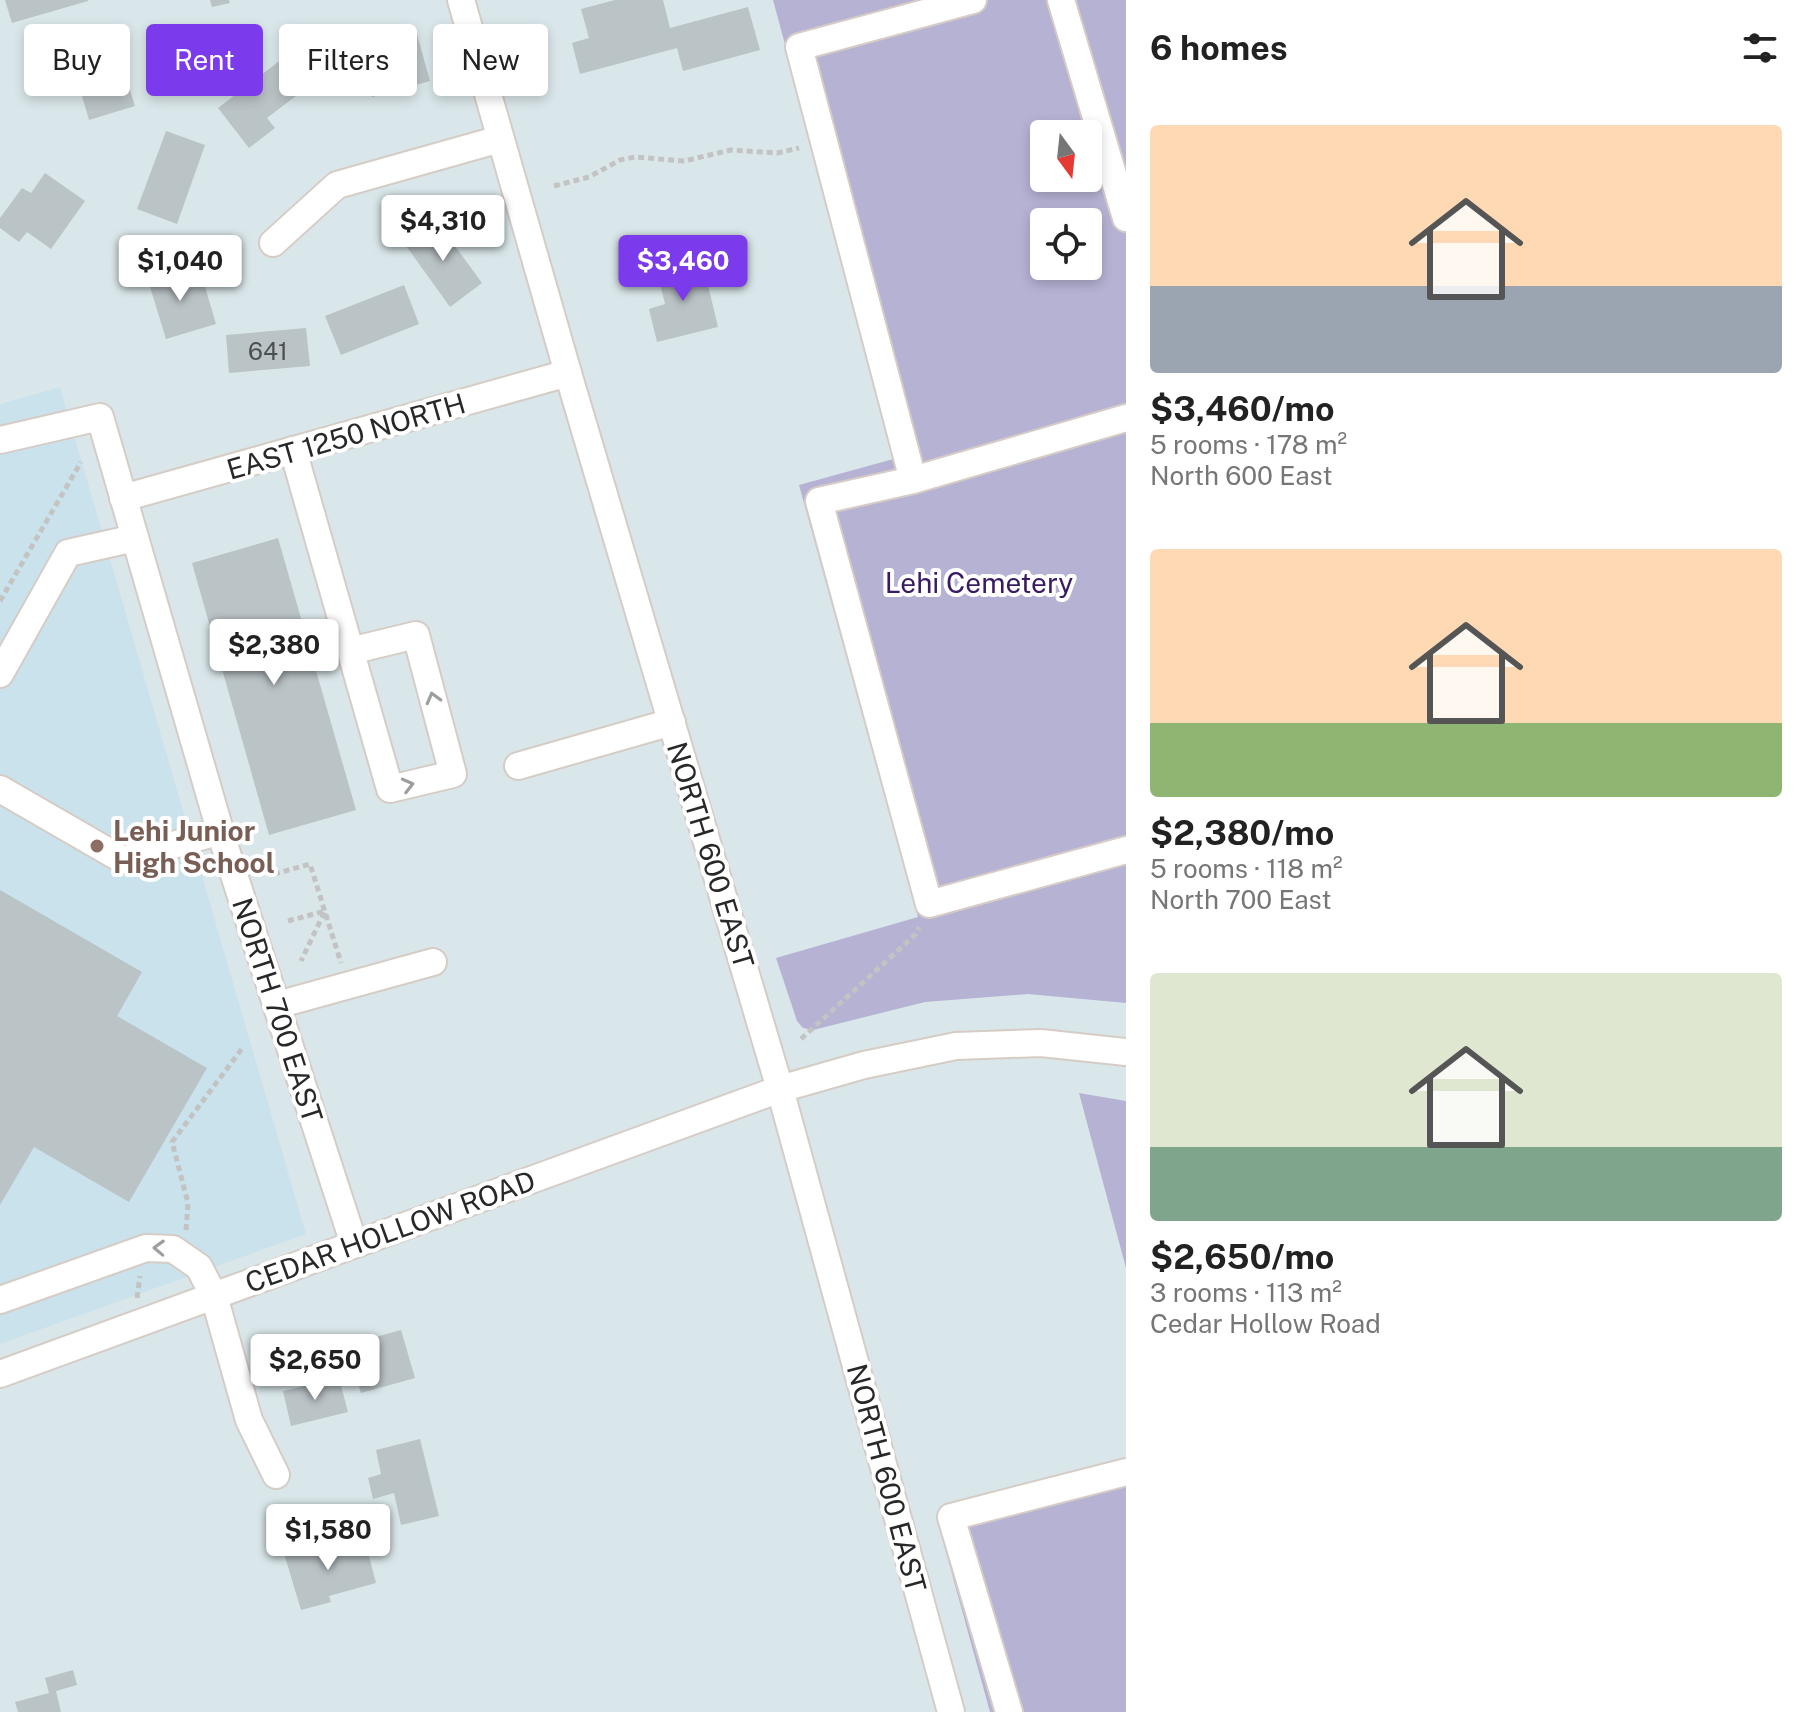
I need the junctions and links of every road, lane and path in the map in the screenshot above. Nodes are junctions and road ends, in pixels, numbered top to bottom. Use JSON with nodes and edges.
{"nodes":[{"id":1,"x":461,"y":0,"type":"edge"},
{"id":2,"x":973,"y":0,"type":"edge"},
{"id":3,"x":1061,"y":0,"type":"edge"},
{"id":4,"x":500,"y":139,"type":"junction"},
{"id":5,"x":824,"y":143,"type":"junction"},
{"id":6,"x":554,"y":186,"type":"dead end"},
{"id":7,"x":1126,"y":218,"type":"edge"},
{"id":8,"x":273,"y":243,"type":"dead end"},
{"id":9,"x":568,"y":373,"type":"junction"},
{"id":10,"x":1126,"y":418,"type":"edge"},
{"id":11,"x":0,"y":440,"type":"edge"},
{"id":12,"x":293,"y":450,"type":"junction"},
{"id":13,"x":81,"y":462,"type":"dead end"},
{"id":14,"x":913,"y":480,"type":"junction"},
{"id":15,"x":123,"y":498,"type":"junction"},
{"id":16,"x":135,"y":538,"type":"junction"},
{"id":17,"x":0,"y":601,"type":"edge"},
{"id":18,"x":350,"y":651,"type":"junction"},
{"id":19,"x":0,"y":674,"type":"edge"},
{"id":20,"x":672,"y":722,"type":"junction"},
{"id":21,"x":518,"y":766,"type":"dead end"},
{"id":22,"x":0,"y":789,"type":"edge"},
{"id":23,"x":220,"y":831,"type":"junction"},
{"id":24,"x":1126,"y":850,"type":"edge"},
{"id":25,"x":274,"y":874,"type":"dead end"},
{"id":26,"x":929,"y":904,"type":"junction"},
{"id":27,"x":325,"y":911,"type":"junction"},
{"id":28,"x":288,"y":921,"type":"dead end"},
{"id":29,"x":301,"y":961,"type":"dead end"},
{"id":30,"x":433,"y":962,"type":"dead end"},
{"id":31,"x":344,"y":976,"type":"dead end"},
{"id":32,"x":277,"y":1005,"type":"junction"},
{"id":33,"x":801,"y":1039,"type":"dead end"},
{"id":34,"x":244,"y":1046,"type":"dead end"},
{"id":35,"x":1126,"y":1052,"type":"edge"},
{"id":36,"x":780,"y":1089,"type":"junction"},
{"id":37,"x":186,"y":1231,"type":"dead end"},
{"id":38,"x":354,"y":1244,"type":"junction"},
{"id":39,"x":214,"y":1296,"type":"junction"},
{"id":40,"x":0,"y":1300,"type":"edge"},
{"id":41,"x":0,"y":1374,"type":"edge"},
{"id":42,"x":1126,"y":1472,"type":"edge"},
{"id":43,"x":276,"y":1475,"type":"dead end"},
{"id":44,"x":951,"y":1712,"type":"edge"},
{"id":45,"x":1009,"y":1712,"type":"edge"}],
"edges":[{"from":1,"to":4,"type":"street","name":"NORTH 600 EAST"},
{"from":2,"to":5,"type":"street"},
{"from":3,"to":7,"type":"street"},
{"from":4,"to":8,"type":"street"},
{"from":4,"to":9,"type":"street","name":"NORTH 600 EAST"},
{"from":5,"to":6,"type":"path"},
{"from":5,"to":14,"type":"street"},
{"from":9,"to":12,"type":"street","name":"EAST 1250 NORTH"},
{"from":9,"to":20,"type":"street","name":"NORTH 600 EAST"},
{"from":10,"to":14,"type":"street"},
{"from":11,"to":15,"type":"street","name":"NORTH 700 EAST"},
{"from":12,"to":15,"type":"street","name":"EAST 1250 NORTH"},
{"from":12,"to":18,"type":"street"},
{"from":13,"to":17,"type":"path"},
{"from":14,"to":26,"type":"street"},
{"from":15,"to":16,"type":"street","name":"NORTH 700 EAST"},
{"from":16,"to":19,"type":"street"},
{"from":16,"to":23,"type":"street","name":"NORTH 700 EAST"},
{"from":18,"to":18,"type":"street","one_way":true},
{"from":20,"to":21,"type":"street"},
{"from":20,"to":36,"type":"street","name":"NORTH 600 EAST"},
{"from":22,"to":23,"type":"street"},
{"from":23,"to":32,"type":"street","name":"NORTH 700 EAST"},
{"from":24,"to":26,"type":"street"},
{"from":25,"to":27,"type":"path"},
{"from":26,"to":33,"type":"path"},
{"from":27,"to":28,"type":"path"},
{"from":27,"to":29,"type":"path"},
{"from":27,"to":31,"type":"path"},
{"from":30,"to":32,"type":"street"},
{"from":32,"to":38,"type":"street","name":"NORTH 700 EAST"},
{"from":34,"to":37,"type":"path"},
{"from":35,"to":36,"type":"street","name":"CEDAR HOLLOW ROAD"},
{"from":36,"to":38,"type":"street","name":"CEDAR HOLLOW ROAD"},
{"from":36,"to":44,"type":"street","name":"NORTH 600 EAST"},
{"from":38,"to":39,"type":"street","name":"CEDAR HOLLOW ROAD"},
{"from":39,"to":40,"type":"street","one_way":true},
{"from":39,"to":41,"type":"street","name":"CEDAR HOLLOW ROAD"},
{"from":39,"to":43,"type":"street"},
{"from":42,"to":45,"type":"street"}]}
